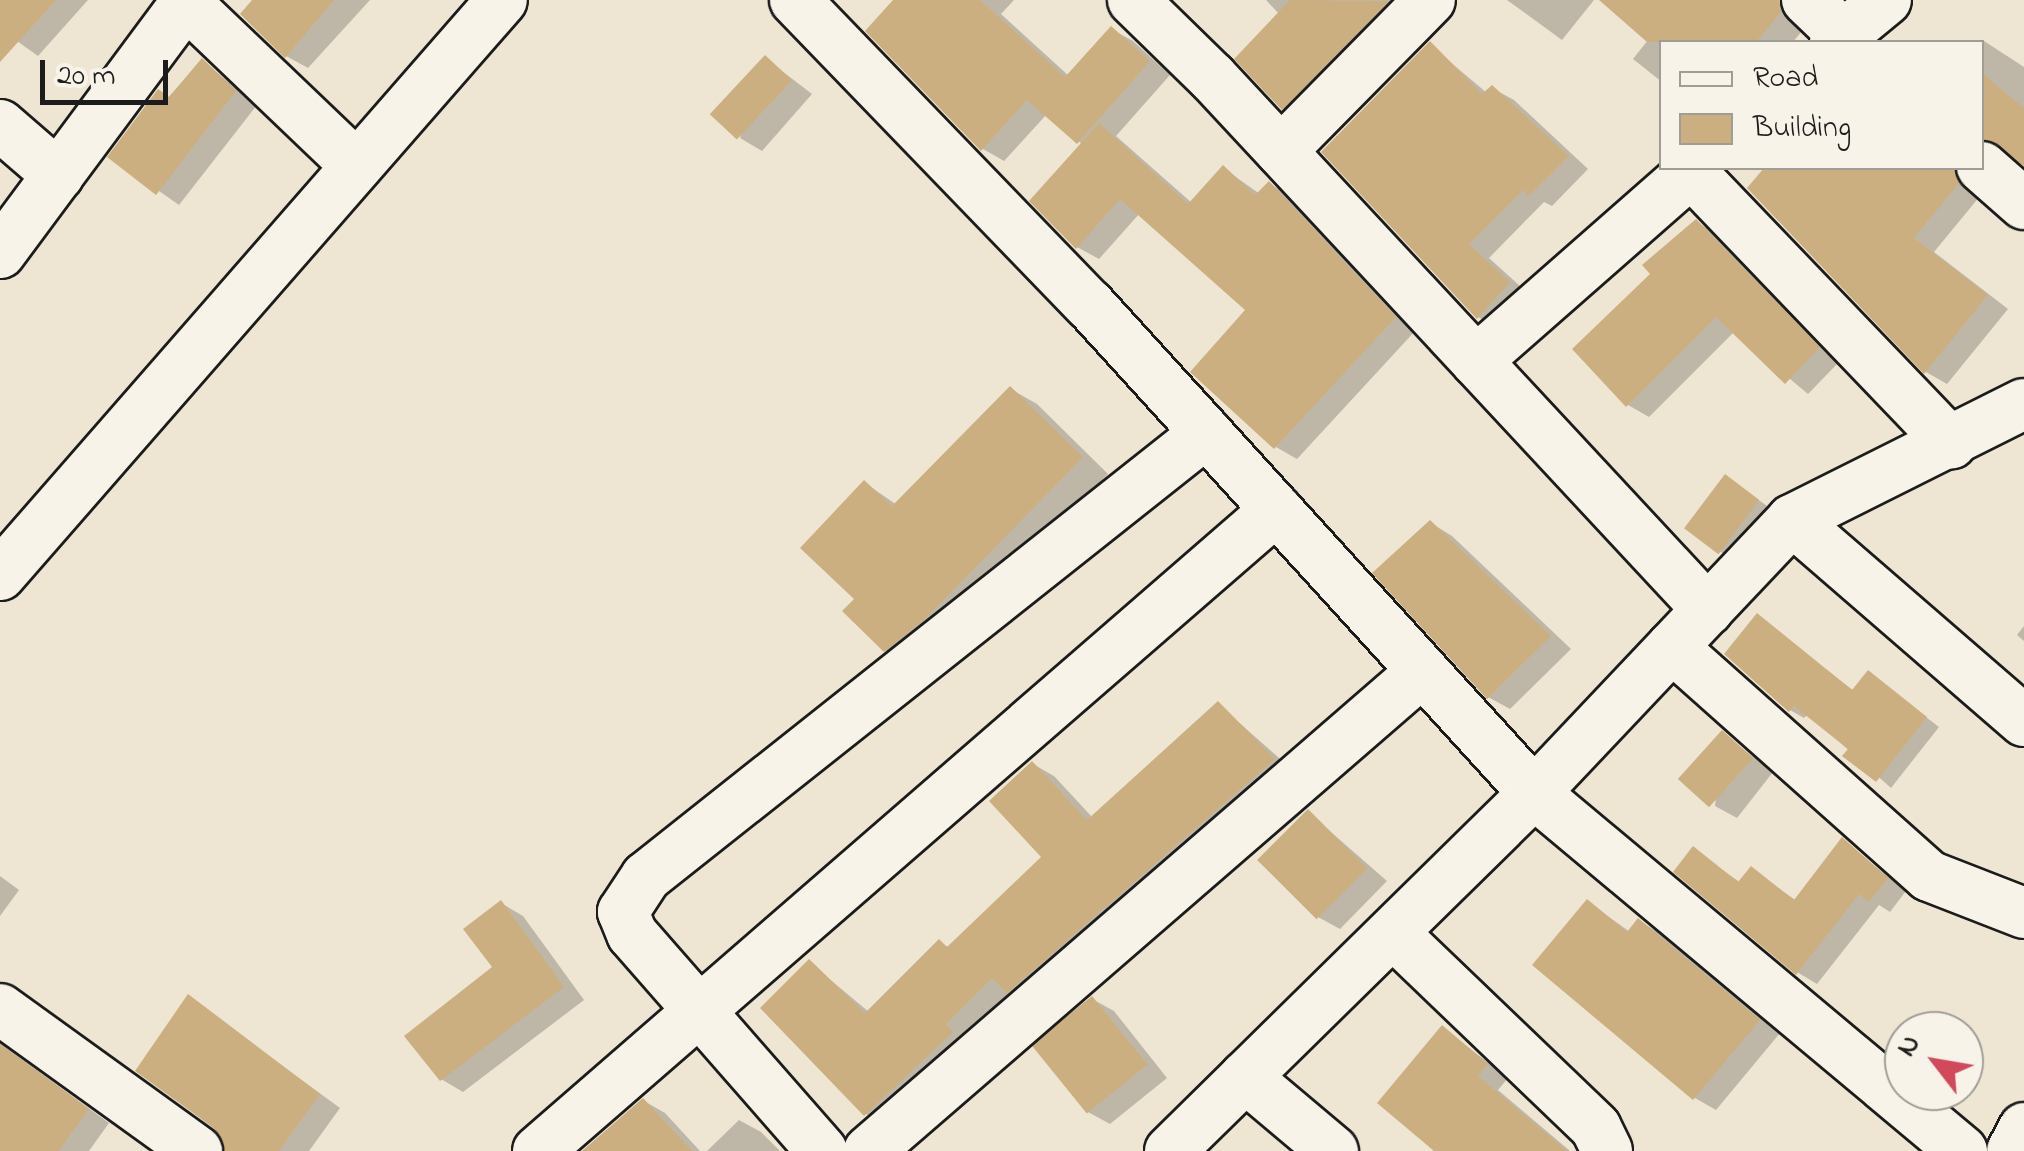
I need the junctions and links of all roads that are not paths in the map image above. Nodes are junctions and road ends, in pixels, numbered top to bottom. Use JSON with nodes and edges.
{"nodes":[{"id":1,"x":795,"y":0,"type":"edge"},
{"id":2,"x":1133,"y":0,"type":"edge"},
{"id":3,"x":1430,"y":0,"type":"edge"},
{"id":4,"x":1807,"y":0,"type":"edge"},
{"id":5,"x":1886,"y":0,"type":"edge"},
{"id":6,"x":185,"y":1,"type":"edge"},
{"id":7,"x":488,"y":5,"type":"edge"},
{"id":8,"x":1843,"y":40,"type":"edge"},
{"id":9,"x":0,"y":125,"type":"edge"},
{"id":10,"x":1281,"y":151,"type":"junction"},
{"id":11,"x":357,"y":166,"type":"junction"},
{"id":12,"x":1984,"y":169,"type":"edge"},
{"id":13,"x":1694,"y":170,"type":"edge"},
{"id":14,"x":58,"y":175,"type":"junction"},
{"id":15,"x":2024,"y":204,"type":"edge"},
{"id":16,"x":0,"y":253,"type":"edge"},
{"id":17,"x":1476,"y":361,"type":"junction"},
{"id":18,"x":1997,"y":431,"type":"edge"},
{"id":19,"x":1206,"y":433,"type":"junction"},
{"id":20,"x":1276,"y":510,"type":"junction"},
{"id":21,"x":1792,"y":520,"type":"junction"},
{"id":22,"x":0,"y":575,"type":"edge"},
{"id":23,"x":1708,"y":610,"type":"junction"},
{"id":24,"x":1672,"y":648,"type":"junction"},
{"id":25,"x":1423,"y":671,"type":"junction"},
{"id":26,"x":2024,"y":720,"type":"edge"},
{"id":27,"x":1534,"y":793,"type":"junction"},
{"id":28,"x":2024,"y":913,"type":"edge"},
{"id":29,"x":1392,"y":933,"type":"junction"},
{"id":30,"x":0,"y":1009,"type":"edge"},
{"id":31,"x":697,"y":1011,"type":"junction"},
{"id":32,"x":1245,"y":1077,"type":"junction"},
{"id":33,"x":2024,"y":1128,"type":"edge"},
{"id":34,"x":198,"y":1151,"type":"edge"},
{"id":35,"x":538,"y":1151,"type":"edge"},
{"id":36,"x":822,"y":1151,"type":"edge"},
{"id":37,"x":869,"y":1151,"type":"edge"},
{"id":38,"x":1170,"y":1151,"type":"edge"},
{"id":39,"x":1334,"y":1151,"type":"edge"},
{"id":40,"x":1607,"y":1151,"type":"edge"},
{"id":41,"x":1962,"y":1151,"type":"edge"},
{"id":42,"x":2012,"y":1151,"type":"edge"}],
"edges":[{"from":1,"to":19,"type":"street"},
{"from":2,"to":10,"type":"street"},
{"from":3,"to":10,"type":"street"},
{"from":4,"to":8,"type":"street"},
{"from":5,"to":8,"type":"street"},
{"from":6,"to":11,"type":"street"},
{"from":6,"to":14,"type":"street"},
{"from":7,"to":11,"type":"street"},
{"from":9,"to":14,"type":"street"},
{"from":10,"to":17,"type":"street"},
{"from":11,"to":22,"type":"street"},
{"from":12,"to":15,"type":"street"},
{"from":13,"to":17,"type":"street"},
{"from":13,"to":18,"type":"street"},
{"from":14,"to":16,"type":"street"},
{"from":17,"to":23,"type":"street"},
{"from":18,"to":21,"type":"street"},
{"from":19,"to":20,"type":"street"},
{"from":19,"to":31,"type":"street"},
{"from":20,"to":25,"type":"street"},
{"from":20,"to":31,"type":"street"},
{"from":21,"to":23,"type":"street"},
{"from":21,"to":26,"type":"street"},
{"from":23,"to":24,"type":"street"},
{"from":24,"to":27,"type":"street"},
{"from":24,"to":28,"type":"street"},
{"from":25,"to":27,"type":"street"},
{"from":25,"to":37,"type":"street"},
{"from":27,"to":29,"type":"street"},
{"from":27,"to":41,"type":"street"},
{"from":29,"to":32,"type":"street"},
{"from":29,"to":40,"type":"street"},
{"from":30,"to":34,"type":"street"},
{"from":31,"to":35,"type":"street"},
{"from":31,"to":36,"type":"street"},
{"from":32,"to":38,"type":"street"},
{"from":32,"to":39,"type":"street"},
{"from":33,"to":42,"type":"street"}]}
